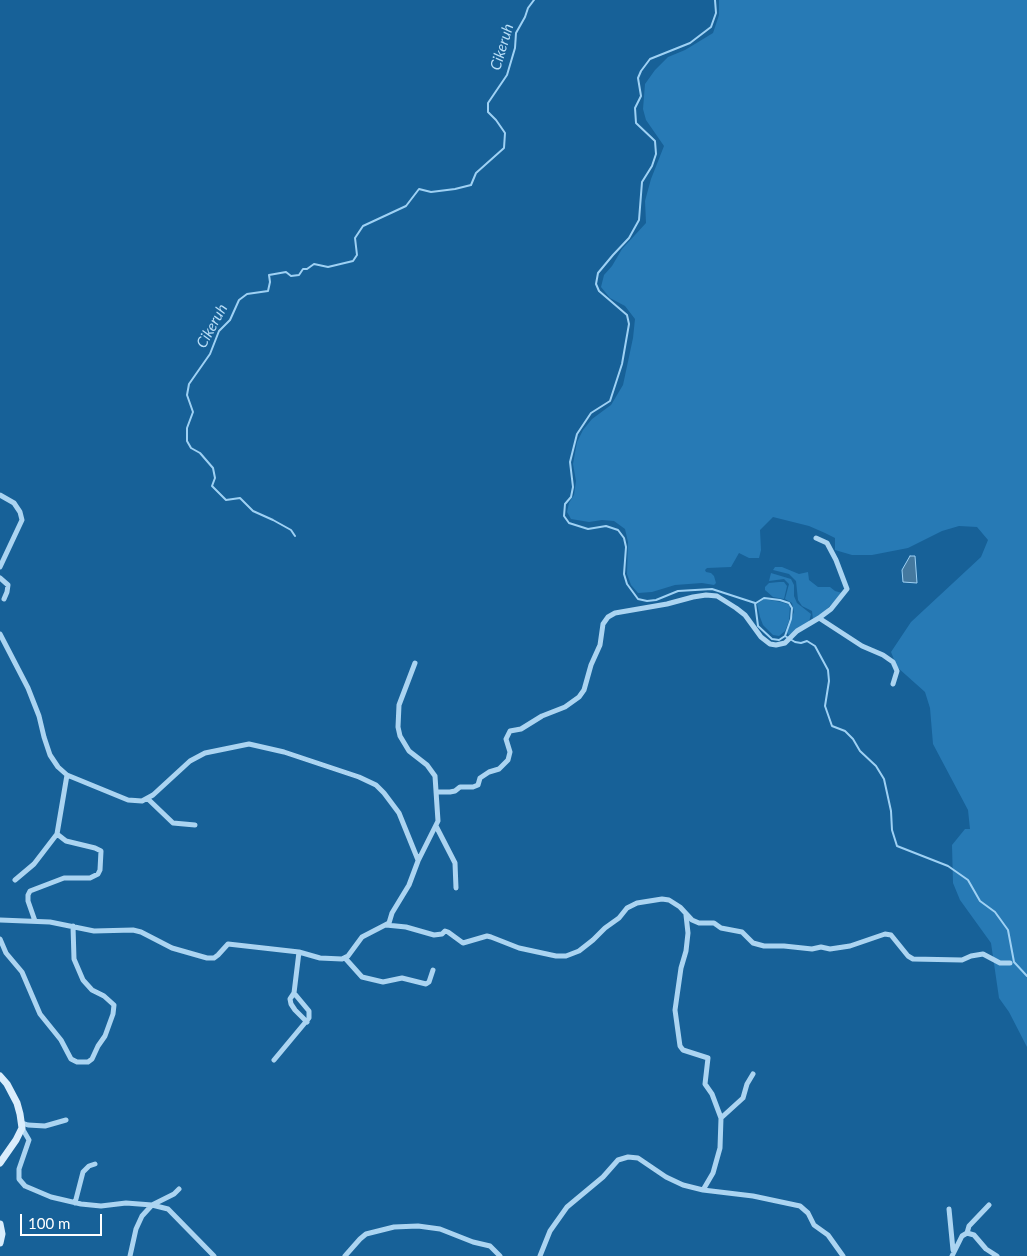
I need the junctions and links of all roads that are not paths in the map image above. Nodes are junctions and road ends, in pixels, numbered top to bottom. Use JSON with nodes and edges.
{"nodes":[{"id":1,"x":0,"y":495,"type":"edge"},
{"id":2,"x":8,"y":500,"type":"junction"},
{"id":3,"x":0,"y":501,"type":"edge"},
{"id":4,"x":816,"y":538,"type":"dead end"},
{"id":5,"x":0,"y":567,"type":"edge"},
{"id":6,"x":0,"y":578,"type":"edge"},
{"id":7,"x":4,"y":599,"type":"dead end"},
{"id":8,"x":819,"y":618,"type":"junction"},
{"id":9,"x":0,"y":634,"type":"edge"},
{"id":10,"x":415,"y":663,"type":"dead end"},
{"id":11,"x":893,"y":684,"type":"dead end"},
{"id":12,"x":67,"y":775,"type":"junction"},
{"id":13,"x":436,"y":792,"type":"junction"},
{"id":14,"x":148,"y":799,"type":"junction"},
{"id":15,"x":195,"y":825,"type":"dead end"},
{"id":16,"x":436,"y":826,"type":"junction"},
{"id":17,"x":57,"y":834,"type":"junction"},
{"id":18,"x":418,"y":861,"type":"junction"},
{"id":19,"x":14,"y":880,"type":"dead end"},
{"id":20,"x":456,"y":888,"type":"dead end"},
{"id":21,"x":686,"y":914,"type":"junction"},
{"id":22,"x":0,"y":920,"type":"edge"},
{"id":23,"x":35,"y":922,"type":"junction"},
{"id":24,"x":386,"y":925,"type":"junction"},
{"id":25,"x":73,"y":926,"type":"junction"},
{"id":26,"x":0,"y":939,"type":"edge"},
{"id":27,"x":299,"y":952,"type":"junction"},
{"id":28,"x":345,"y":958,"type":"junction"},
{"id":29,"x":1010,"y":962,"type":"dead end"},
{"id":30,"x":433,"y":970,"type":"dead end"},
{"id":31,"x":294,"y":993,"type":"junction"},
{"id":32,"x":307,"y":1022,"type":"junction"},
{"id":33,"x":274,"y":1060,"type":"dead end"},
{"id":34,"x":753,"y":1074,"type":"dead end"},
{"id":35,"x":0,"y":1076,"type":"edge"},
{"id":36,"x":721,"y":1118,"type":"junction"},
{"id":37,"x":66,"y":1120,"type":"dead end"},
{"id":38,"x":22,"y":1126,"type":"junction"},
{"id":39,"x":0,"y":1163,"type":"edge"},
{"id":40,"x":95,"y":1164,"type":"dead end"},
{"id":41,"x":179,"y":1189,"type":"dead end"},
{"id":42,"x":703,"y":1190,"type":"junction"},
{"id":43,"x":76,"y":1203,"type":"junction"},
{"id":44,"x":152,"y":1205,"type":"junction"},
{"id":45,"x":989,"y":1205,"type":"dead end"},
{"id":46,"x":949,"y":1209,"type":"dead end"},
{"id":47,"x":0,"y":1224,"type":"edge"},
{"id":48,"x":967,"y":1233,"type":"junction"},
{"id":49,"x":0,"y":1243,"type":"edge"},
{"id":50,"x":952,"y":1253,"type":"edge"},
{"id":51,"x":130,"y":1256,"type":"edge"},
{"id":52,"x":214,"y":1256,"type":"edge"},
{"id":53,"x":345,"y":1256,"type":"edge"},
{"id":54,"x":500,"y":1256,"type":"edge"},
{"id":55,"x":540,"y":1256,"type":"edge"},
{"id":56,"x":843,"y":1256,"type":"edge"},
{"id":57,"x":998,"y":1256,"type":"edge"}],
"edges":[{"from":1,"to":2,"type":"street"},
{"from":2,"to":3,"type":"street"},
{"from":2,"to":5,"type":"street"},
{"from":4,"to":8,"type":"street"},
{"from":6,"to":7,"type":"street"},
{"from":8,"to":11,"type":"street"},
{"from":8,"to":13,"type":"street"},
{"from":9,"to":12,"type":"street"},
{"from":10,"to":13,"type":"street"},
{"from":12,"to":14,"type":"street"},
{"from":12,"to":17,"type":"street"},
{"from":13,"to":16,"type":"street"},
{"from":14,"to":15,"type":"street"},
{"from":14,"to":18,"type":"street"},
{"from":16,"to":18,"type":"street"},
{"from":16,"to":20,"type":"street"},
{"from":17,"to":19,"type":"street"},
{"from":17,"to":23,"type":"street"},
{"from":18,"to":24,"type":"street"},
{"from":21,"to":24,"type":"street"},
{"from":21,"to":29,"type":"street"},
{"from":21,"to":36,"type":"street"},
{"from":22,"to":23,"type":"street"},
{"from":23,"to":25,"type":"street"},
{"from":24,"to":28,"type":"street"},
{"from":25,"to":26,"type":"street"},
{"from":25,"to":27,"type":"street"},
{"from":27,"to":28,"type":"street"},
{"from":27,"to":31,"type":"street"},
{"from":28,"to":30,"type":"street"},
{"from":31,"to":32,"type":"street"},
{"from":31,"to":32,"type":"street"},
{"from":32,"to":33,"type":"street"},
{"from":34,"to":36,"type":"street"},
{"from":35,"to":38,"type":"street"},
{"from":36,"to":42,"type":"street"},
{"from":37,"to":38,"type":"street"},
{"from":38,"to":39,"type":"street"},
{"from":38,"to":43,"type":"street"},
{"from":40,"to":43,"type":"street"},
{"from":41,"to":44,"type":"street"},
{"from":42,"to":55,"type":"street"},
{"from":42,"to":56,"type":"street"},
{"from":43,"to":44,"type":"street"},
{"from":44,"to":51,"type":"street"},
{"from":44,"to":52,"type":"street"},
{"from":45,"to":48,"type":"street"},
{"from":46,"to":50,"type":"street"},
{"from":47,"to":49,"type":"street"},
{"from":48,"to":50,"type":"street"},
{"from":48,"to":57,"type":"street"},
{"from":53,"to":54,"type":"street"}]}
